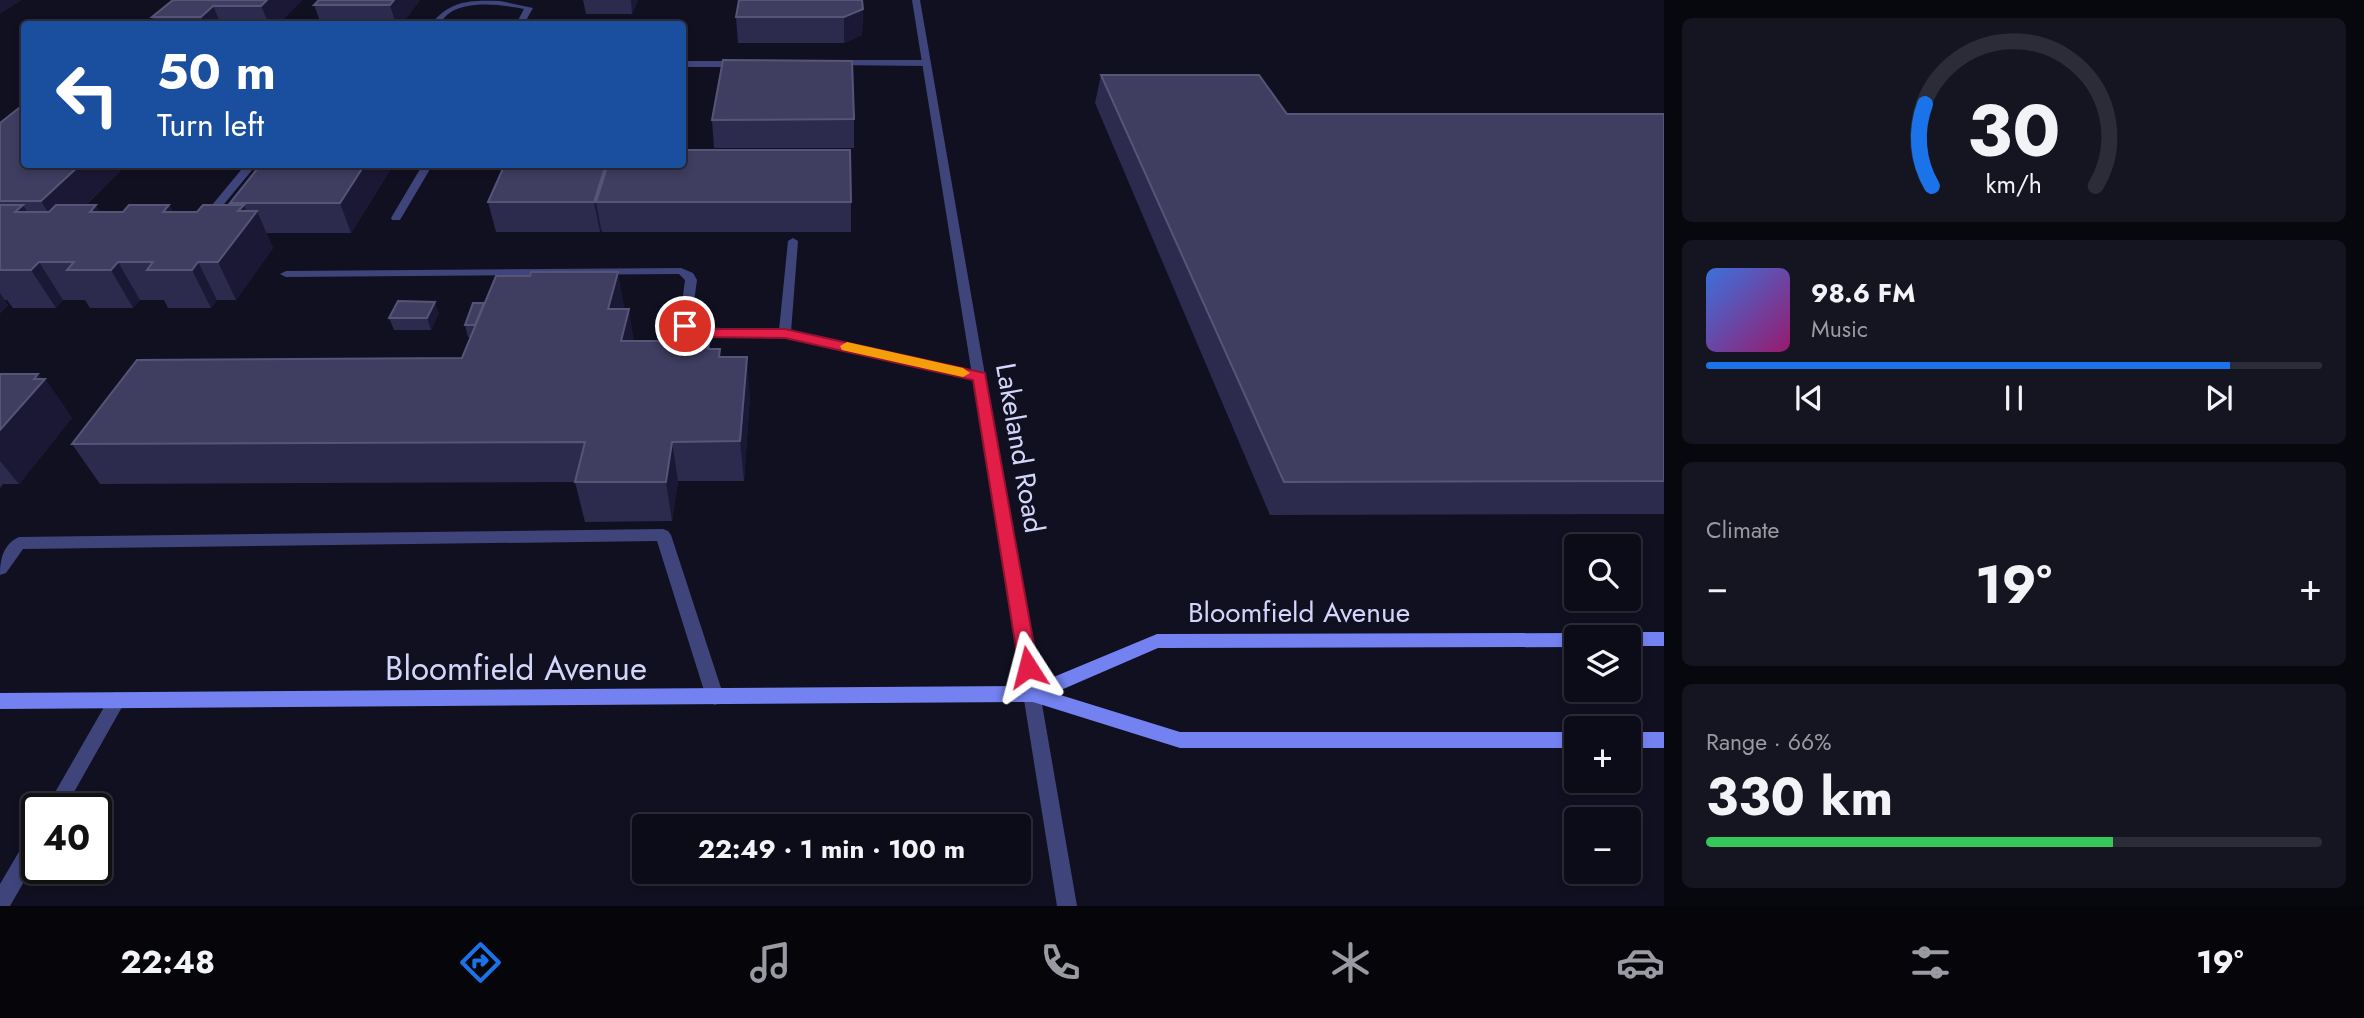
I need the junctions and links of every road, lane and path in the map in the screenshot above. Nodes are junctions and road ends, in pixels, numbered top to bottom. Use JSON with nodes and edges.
{"nodes":[{"id":1,"x":916,"y":0,"type":"edge"},
{"id":2,"x":438,"y":21,"type":"edge"},
{"id":3,"x":522,"y":21,"type":"edge"},
{"id":4,"x":818,"y":63,"type":"edge"},
{"id":5,"x":927,"y":63,"type":"junction"},
{"id":6,"x":686,"y":64,"type":"edge"},
{"id":7,"x":750,"y":64,"type":"edge"},
{"id":8,"x":249,"y":168,"type":"edge"},
{"id":9,"x":426,"y":168,"type":"edge"},
{"id":10,"x":216,"y":207,"type":"edge"},
{"id":11,"x":396,"y":218,"type":"dead end"},
{"id":12,"x":793,"y":240,"type":"dead end"},
{"id":13,"x":286,"y":274,"type":"dead end"},
{"id":14,"x":785,"y":334,"type":"junction"},
{"id":15,"x":980,"y":377,"type":"junction"},
{"id":16,"x":0,"y":569,"type":"edge"},
{"id":17,"x":1641,"y":639,"type":"edge"},
{"id":18,"x":1664,"y":639,"type":"edge"},
{"id":19,"x":1564,"y":640,"type":"edge"},
{"id":20,"x":1033,"y":694,"type":"junction"},
{"id":21,"x":715,"y":697,"type":"junction"},
{"id":22,"x":117,"y":700,"type":"junction"},
{"id":23,"x":0,"y":701,"type":"edge"},
{"id":24,"x":1564,"y":740,"type":"edge"},
{"id":25,"x":1641,"y":740,"type":"edge"},
{"id":26,"x":1664,"y":740,"type":"edge"},
{"id":27,"x":64,"y":793,"type":"edge"},
{"id":28,"x":21,"y":867,"type":"edge"},
{"id":29,"x":0,"y":903,"type":"edge"},
{"id":30,"x":1067,"y":906,"type":"edge"}],
"edges":[{"from":1,"to":5,"type":"street","name":"Lakeland Road"},
{"from":2,"to":3,"type":"street"},
{"from":4,"to":5,"type":"street"},
{"from":5,"to":15,"type":"street","name":"Lakeland Road"},
{"from":6,"to":7,"type":"street"},
{"from":8,"to":10,"type":"street"},
{"from":9,"to":11,"type":"street"},
{"from":12,"to":14,"type":"street"},
{"from":13,"to":14,"type":"street"},
{"from":14,"to":15,"type":"street"},
{"from":15,"to":20,"type":"street","name":"Lakeland Road"},
{"from":16,"to":21,"type":"street"},
{"from":17,"to":18,"type":"main road"},
{"from":19,"to":20,"type":"main road","name":"Bloomfield Avenue"},
{"from":20,"to":21,"type":"main road","name":"Bloomfield Avenue"},
{"from":20,"to":24,"type":"main road","name":"Bloomfield Avenue"},
{"from":20,"to":30,"type":"street","name":"Lakeland Road"},
{"from":21,"to":22,"type":"main road","name":"Bloomfield Avenue"},
{"from":22,"to":23,"type":"main road","name":"Bloomfield Avenue"},
{"from":22,"to":27,"type":"street"},
{"from":25,"to":26,"type":"main road"},
{"from":28,"to":29,"type":"street"}]}
